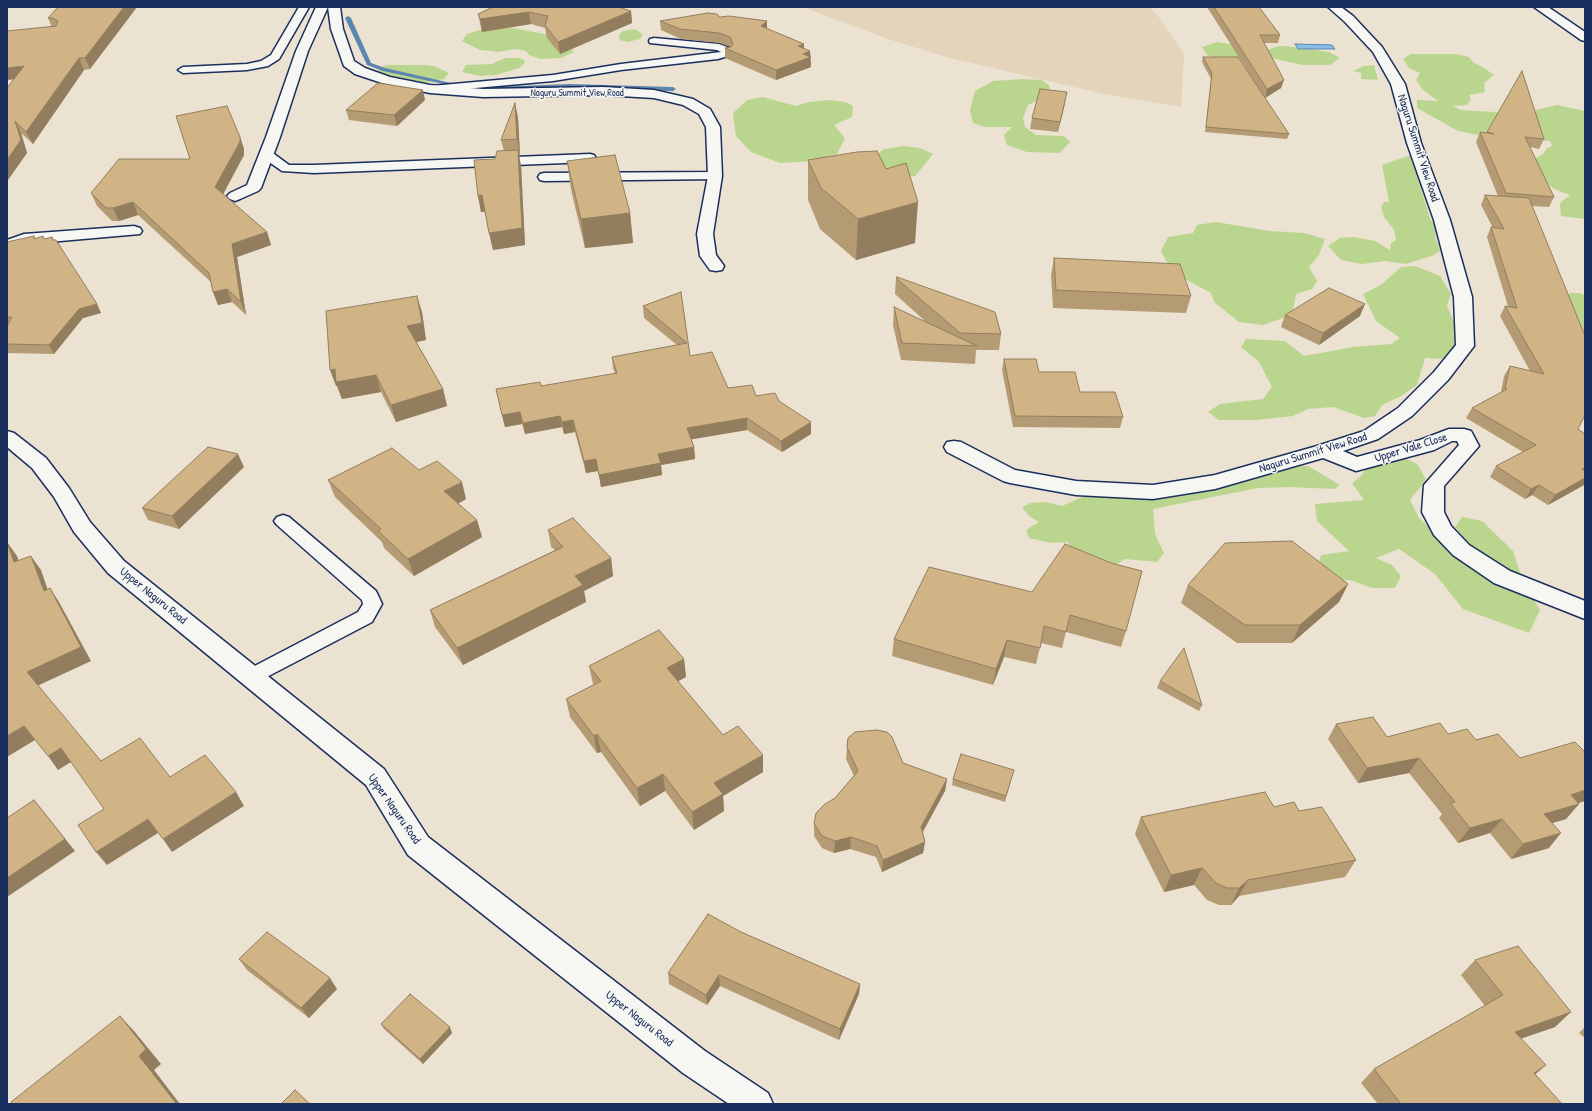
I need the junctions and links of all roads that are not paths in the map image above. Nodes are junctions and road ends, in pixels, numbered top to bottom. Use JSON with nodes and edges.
{"nodes":[{"id":1,"x":304,"y":7,"type":"edge"},
{"id":2,"x":322,"y":7,"type":"edge"},
{"id":3,"x":334,"y":7,"type":"edge"},
{"id":4,"x":1334,"y":7,"type":"edge"},
{"id":5,"x":1540,"y":7,"type":"edge"},
{"id":6,"x":1585,"y":37,"type":"edge"},
{"id":7,"x":654,"y":41,"type":"dead end"},
{"id":8,"x":183,"y":70,"type":"dead end"},
{"id":9,"x":430,"y":89,"type":"junction"},
{"id":10,"x":266,"y":154,"type":"junction"},
{"id":11,"x":590,"y":158,"type":"edge"},
{"id":12,"x":715,"y":176,"type":"junction"},
{"id":13,"x":544,"y":177,"type":"dead end"},
{"id":14,"x":235,"y":196,"type":"dead end"},
{"id":15,"x":134,"y":231,"type":"dead end"},
{"id":16,"x":7,"y":245,"type":"edge"},
{"id":17,"x":716,"y":266,"type":"dead end"},
{"id":18,"x":7,"y":437,"type":"edge"},
{"id":19,"x":954,"y":447,"type":"dead end"},
{"id":20,"x":1324,"y":450,"type":"junction"},
{"id":21,"x":283,"y":521,"type":"dead end"},
{"id":22,"x":1585,"y":610,"type":"edge"},
{"id":23,"x":252,"y":676,"type":"junction"},
{"id":24,"x":757,"y":1104,"type":"edge"}],
"edges":[{"from":1,"to":8,"type":"lane"},
{"from":2,"to":10,"type":"street"},
{"from":3,"to":9,"type":"street","name":"Naguru Summit View Road"},
{"from":4,"to":20,"type":"street","name":"Naguru Summit View Road"},
{"from":5,"to":6,"type":"street"},
{"from":7,"to":9,"type":"lane"},
{"from":9,"to":12,"type":"street","name":"Naguru Summit View Road"},
{"from":10,"to":11,"type":"lane"},
{"from":10,"to":14,"type":"street"},
{"from":12,"to":13,"type":"lane"},
{"from":12,"to":17,"type":"street","name":"Naguru Summit View Road"},
{"from":15,"to":16,"type":"street"},
{"from":18,"to":23,"type":"street","name":"Upper Naguru Road"},
{"from":19,"to":20,"type":"street","name":"Naguru Summit View Road"},
{"from":20,"to":22,"type":"street","name":"Upper Vale Close"},
{"from":21,"to":23,"type":"lane"},
{"from":23,"to":24,"type":"street","name":"Upper Naguru Road"}]}
